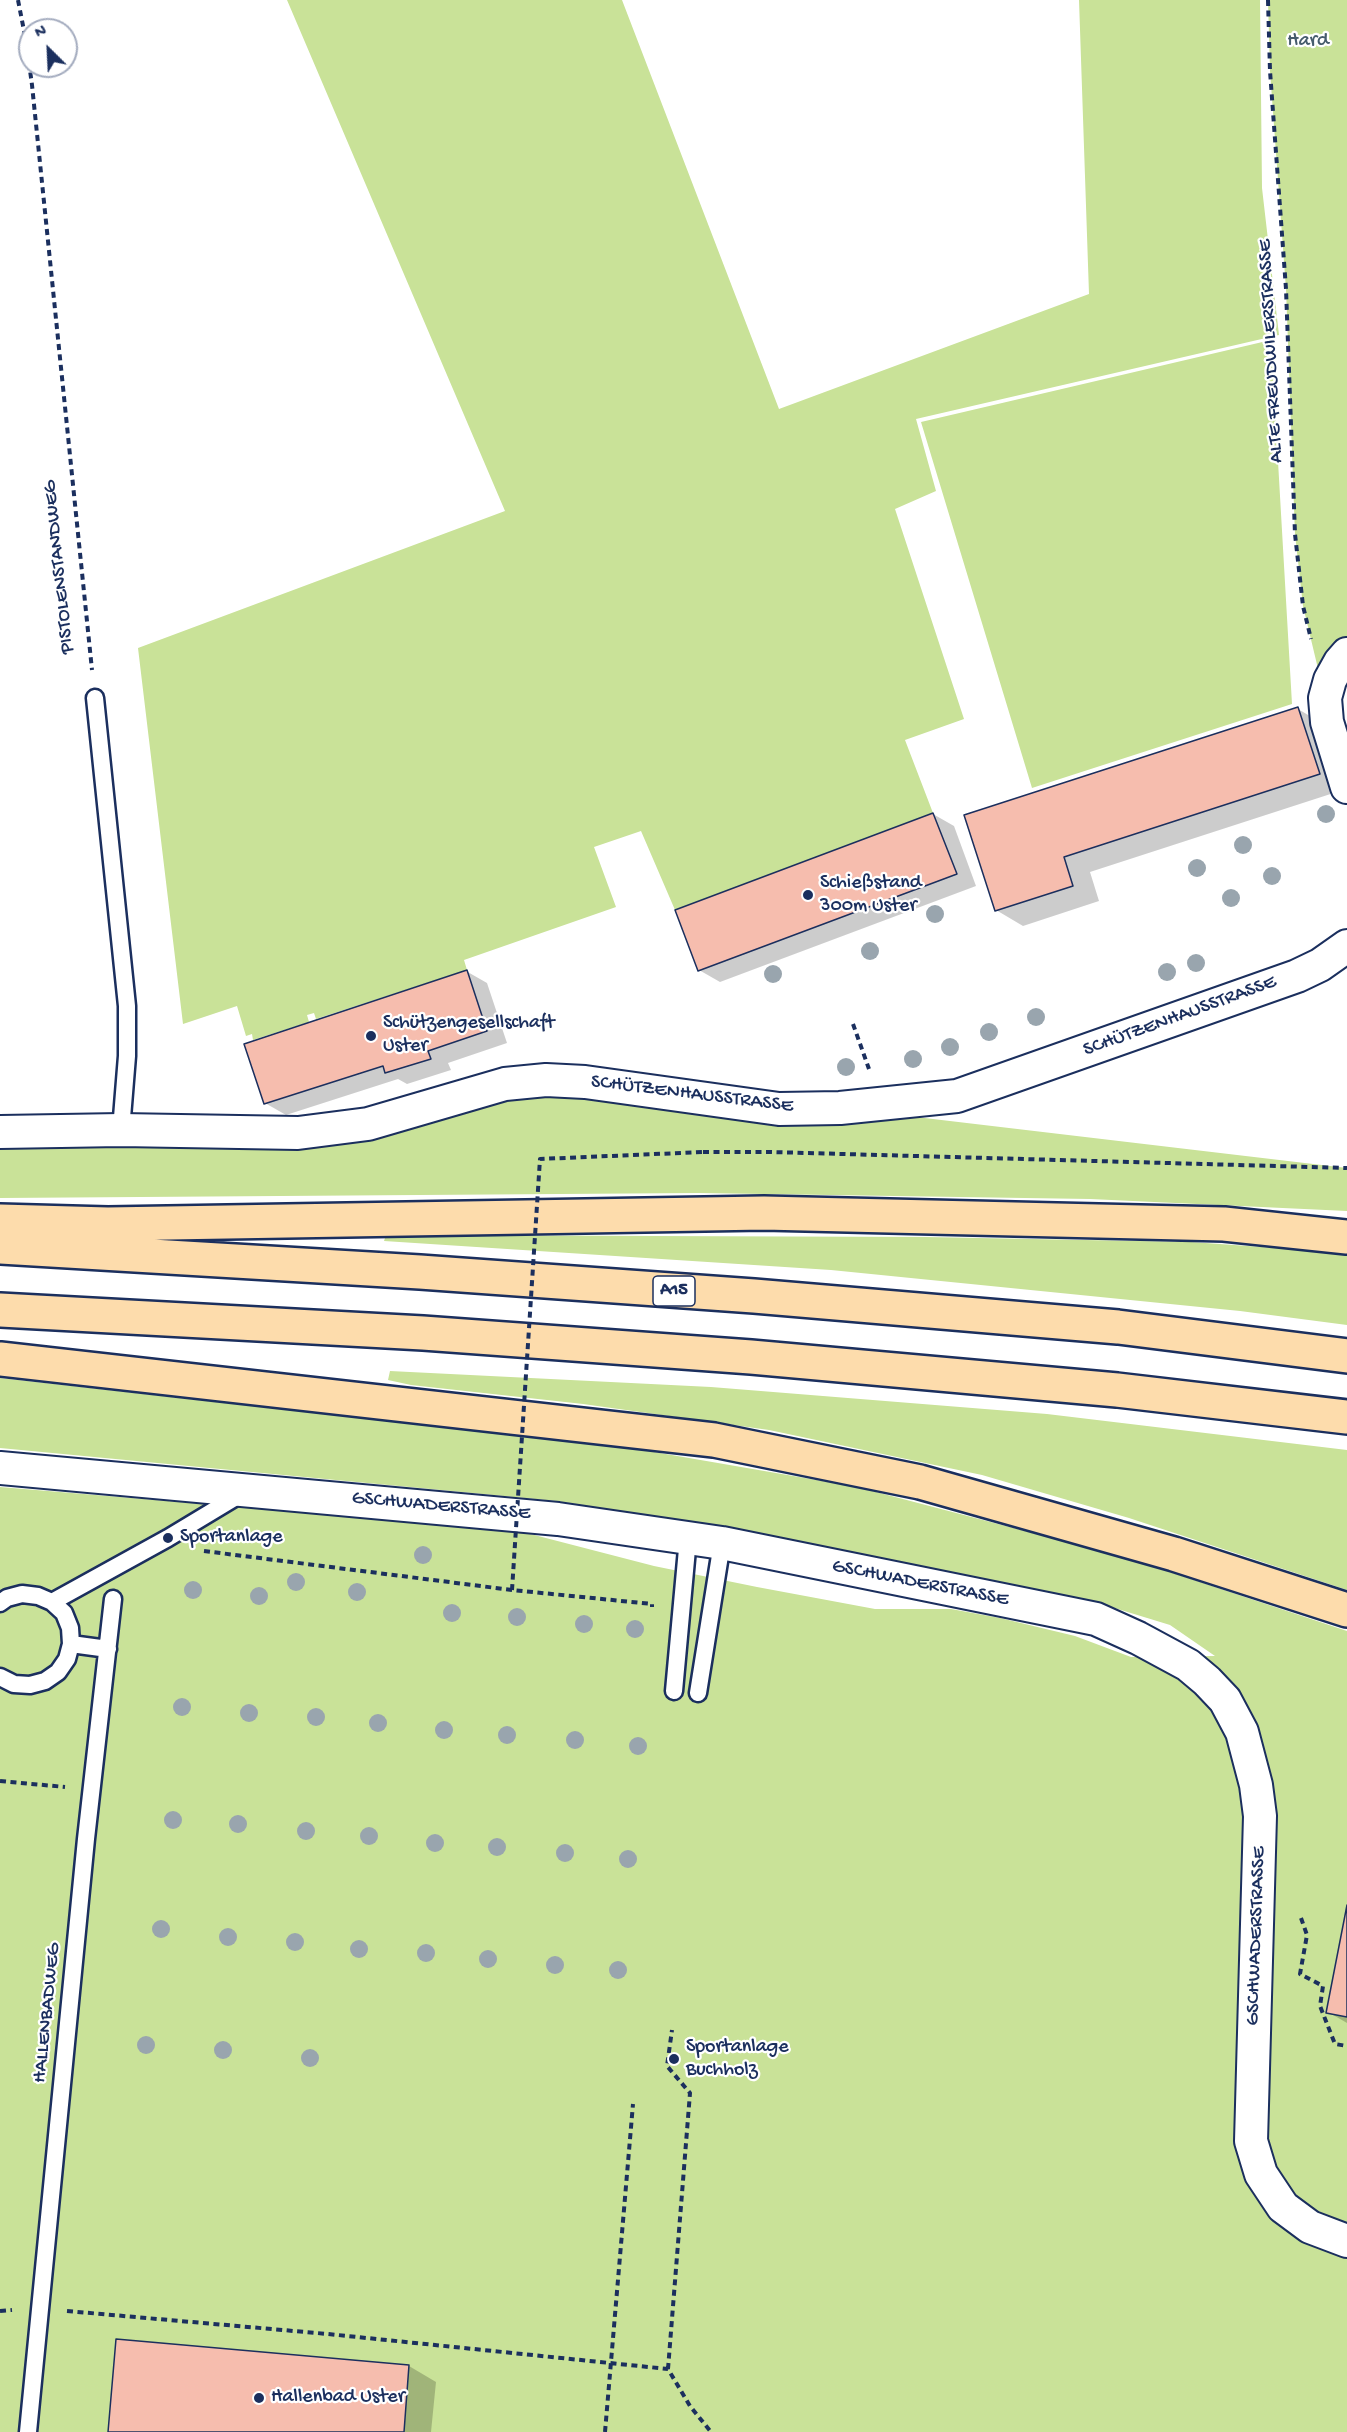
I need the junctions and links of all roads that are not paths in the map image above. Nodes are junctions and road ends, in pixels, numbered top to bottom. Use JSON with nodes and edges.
{"nodes":[{"id":1,"x":1347,"y":654,"type":"edge"},
{"id":2,"x":95,"y":698,"type":"road end"},
{"id":3,"x":1347,"y":787,"type":"edge"},
{"id":4,"x":1347,"y":946,"type":"edge"},
{"id":5,"x":121,"y":1130,"type":"junction"},
{"id":6,"x":0,"y":1132,"type":"edge"},
{"id":7,"x":0,"y":1221,"type":"edge"},
{"id":8,"x":1347,"y":1237,"type":"edge"},
{"id":9,"x":0,"y":1247,"type":"edge"},
{"id":10,"x":0,"y":1310,"type":"edge"},
{"id":11,"x":1347,"y":1356,"type":"edge"},
{"id":12,"x":0,"y":1359,"type":"edge"},
{"id":13,"x":1347,"y":1417,"type":"edge"},
{"id":14,"x":0,"y":1468,"type":"edge"},
{"id":15,"x":249,"y":1489,"type":"junction"},
{"id":16,"x":688,"y":1538,"type":"junction"},
{"id":17,"x":722,"y":1543,"type":"junction"},
{"id":18,"x":113,"y":1599,"type":"dead end"},
{"id":19,"x":0,"y":1602,"type":"edge"},
{"id":20,"x":52,"y":1602,"type":"junction"},
{"id":21,"x":1347,"y":1610,"type":"edge"},
{"id":22,"x":71,"y":1644,"type":"junction"},
{"id":23,"x":108,"y":1649,"type":"junction"},
{"id":24,"x":0,"y":1677,"type":"edge"},
{"id":25,"x":674,"y":1691,"type":"dead end"},
{"id":26,"x":698,"y":1693,"type":"dead end"},
{"id":27,"x":1347,"y":2241,"type":"edge"},
{"id":28,"x":28,"y":2432,"type":"edge"}],
"edges":[{"from":1,"to":3,"type":"street"},
{"from":2,"to":5,"type":"lane"},
{"from":4,"to":5,"type":"street","name":"SCHÜTZENHAUSSTRASSE"},
{"from":5,"to":6,"type":"street","name":"SCHÜTZENHAUSSTRASSE"},
{"from":7,"to":8,"type":"highway"},
{"from":9,"to":11,"type":"highway","number":"A15"},
{"from":10,"to":13,"type":"highway"},
{"from":12,"to":21,"type":"highway"},
{"from":14,"to":15,"type":"street","name":"GSCHWADERSTRASSE"},
{"from":15,"to":16,"type":"street","name":"GSCHWADERSTRASSE"},
{"from":15,"to":20,"type":"lane"},
{"from":16,"to":17,"type":"street","name":"GSCHWADERSTRASSE"},
{"from":16,"to":25,"type":"lane"},
{"from":17,"to":26,"type":"lane"},
{"from":17,"to":27,"type":"street","name":"GSCHWADERSTRASSE"},
{"from":18,"to":23,"type":"lane","name":"HALLENBADWEG"},
{"from":19,"to":20,"type":"lane"},
{"from":20,"to":22,"type":"lane"},
{"from":22,"to":23,"type":"lane"},
{"from":22,"to":24,"type":"lane"},
{"from":23,"to":28,"type":"lane","name":"HALLENBADWEG"}]}
